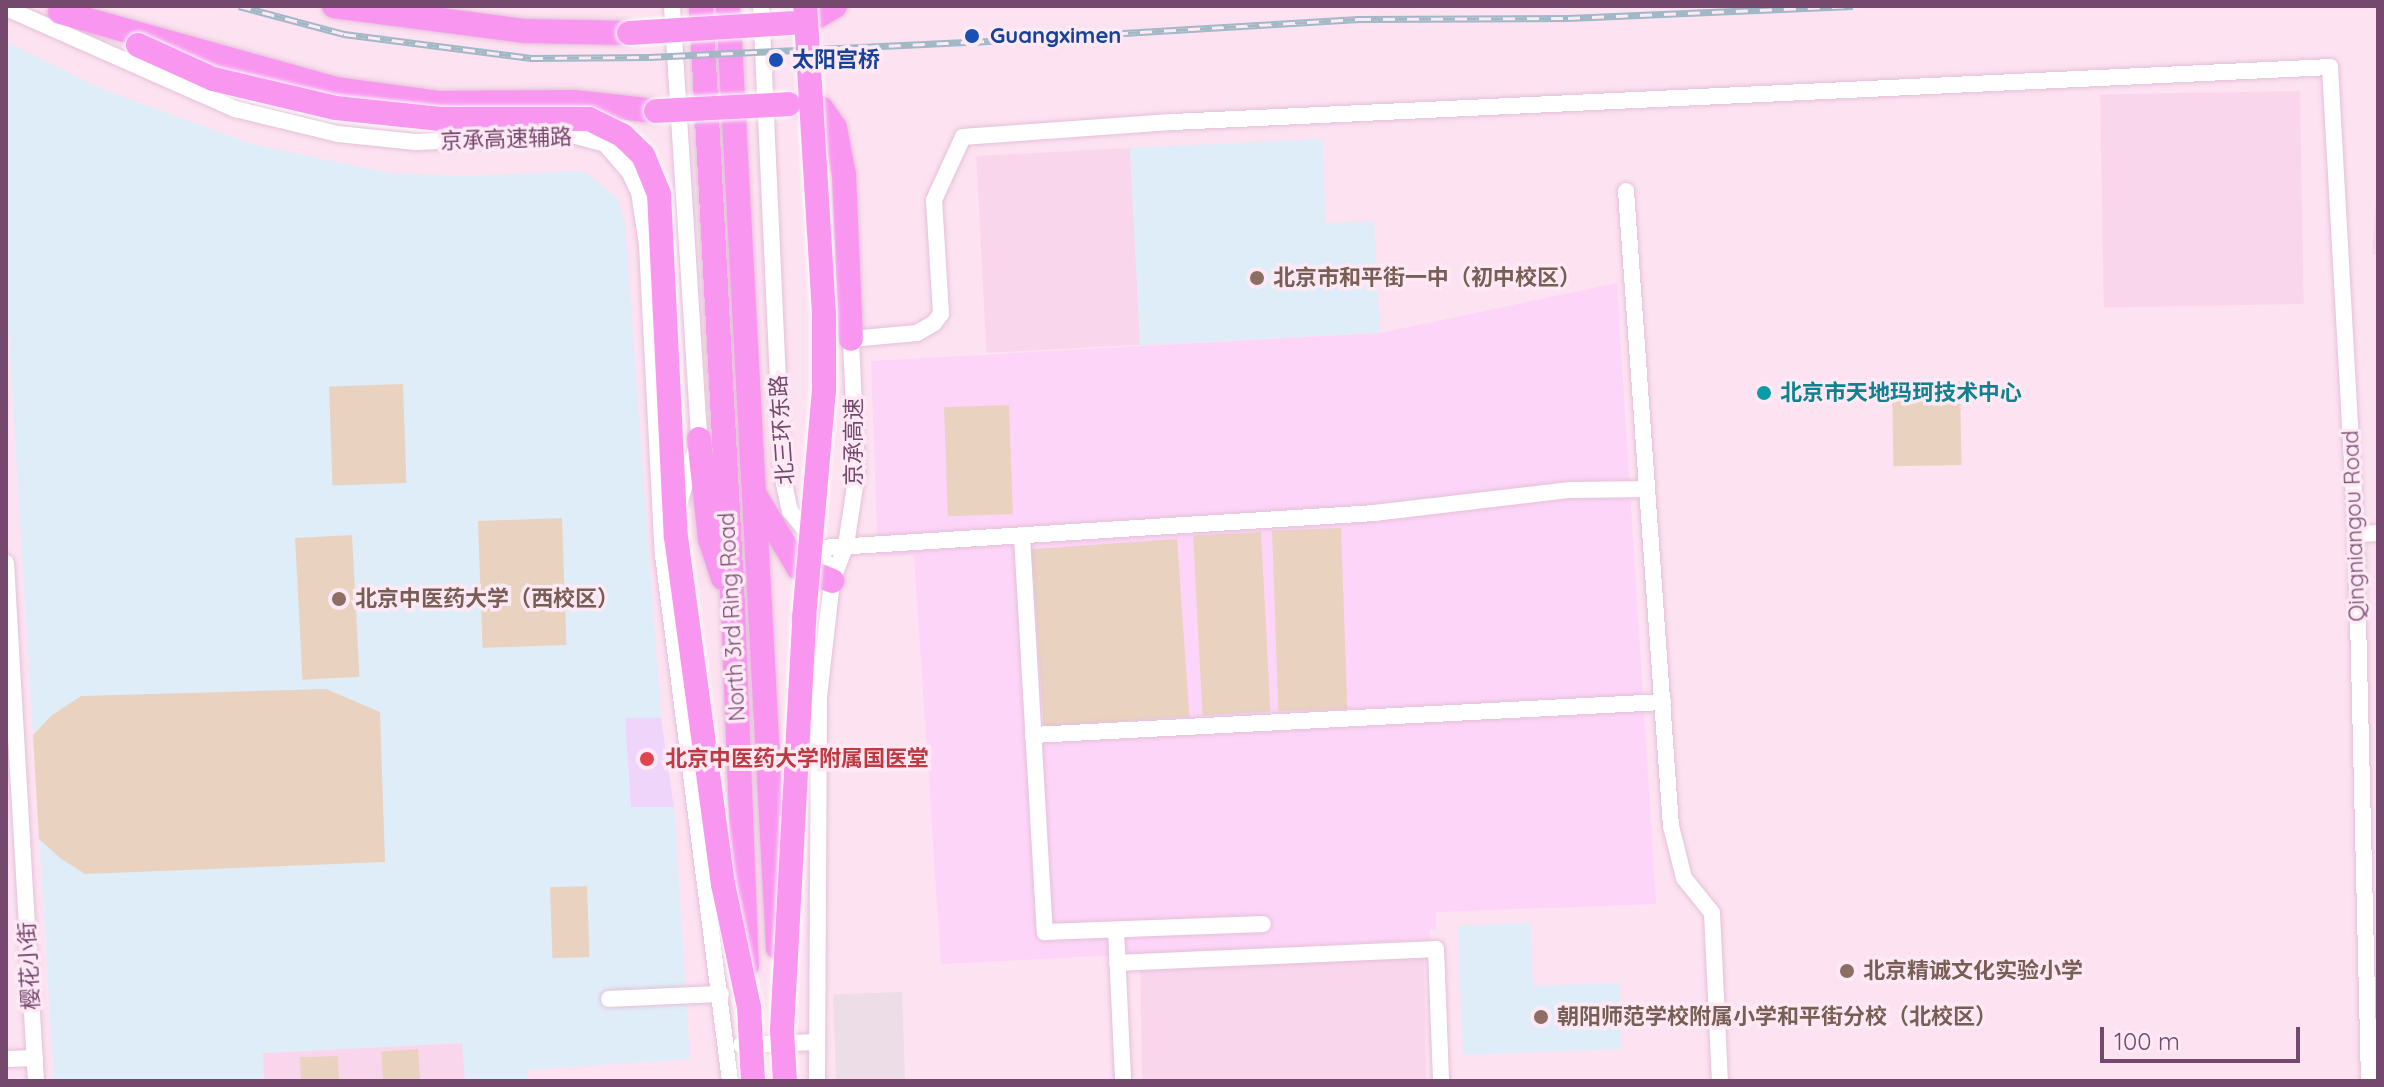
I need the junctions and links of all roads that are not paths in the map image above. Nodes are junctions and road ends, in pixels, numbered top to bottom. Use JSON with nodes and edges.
{"nodes":[{"id":1,"x":334,"y":6,"type":"edge"},
{"id":2,"x":672,"y":6,"type":"edge"},
{"id":3,"x":701,"y":6,"type":"edge"},
{"id":4,"x":728,"y":6,"type":"edge"},
{"id":5,"x":761,"y":6,"type":"edge"},
{"id":6,"x":835,"y":6,"type":"edge"},
{"id":7,"x":6,"y":8,"type":"edge"},
{"id":8,"x":54,"y":9,"type":"edge"},
{"id":9,"x":798,"y":15,"type":"edge"},
{"id":10,"x":1626,"y":191,"type":"dead end"},
{"id":11,"x":851,"y":339,"type":"junction"},
{"id":12,"x":699,"y":439,"type":"junction"},
{"id":13,"x":1647,"y":489,"type":"junction"},
{"id":14,"x":754,"y":493,"type":"junction"},
{"id":15,"x":2378,"y":533,"type":"edge"},
{"id":16,"x":2356,"y":534,"type":"junction"},
{"id":17,"x":1022,"y":537,"type":"junction"},
{"id":18,"x":846,"y":545,"type":"junction"},
{"id":19,"x":820,"y":548,"type":"junction"},
{"id":20,"x":663,"y":555,"type":"junction"},
{"id":21,"x":6,"y":563,"type":"edge"},
{"id":22,"x":832,"y":581,"type":"junction"},
{"id":23,"x":733,"y":607,"type":"junction"},
{"id":24,"x":1663,"y":702,"type":"junction"},
{"id":25,"x":1033,"y":735,"type":"junction"},
{"id":26,"x":1263,"y":924,"type":"dead end"},
{"id":27,"x":1116,"y":930,"type":"junction"},
{"id":28,"x":1117,"y":963,"type":"junction"},
{"id":29,"x":721,"y":994,"type":"junction"},
{"id":30,"x":609,"y":999,"type":"dead end"},
{"id":31,"x":749,"y":1007,"type":"junction"},
{"id":32,"x":782,"y":1030,"type":"junction"},
{"id":33,"x":815,"y":1042,"type":"junction"},
{"id":34,"x":728,"y":1046,"type":"junction"},
{"id":35,"x":35,"y":1058,"type":"junction"},
{"id":36,"x":6,"y":1059,"type":"edge"},
{"id":37,"x":36,"y":1081,"type":"edge"},
{"id":38,"x":730,"y":1081,"type":"edge"},
{"id":39,"x":753,"y":1081,"type":"edge"},
{"id":40,"x":785,"y":1081,"type":"edge"},
{"id":41,"x":817,"y":1081,"type":"edge"},
{"id":42,"x":1123,"y":1081,"type":"edge"},
{"id":43,"x":1441,"y":1081,"type":"edge"},
{"id":44,"x":1720,"y":1081,"type":"edge"},
{"id":45,"x":2369,"y":1081,"type":"edge"}],
"edges":[{"from":1,"to":9,"type":"highway","bridge":true},
{"from":2,"to":12,"type":"street"},
{"from":3,"to":23,"type":"highway","name":"North 3rd Ring Road"},
{"from":4,"to":14,"type":"highway","name":"North 3rd Ring Road"},
{"from":5,"to":19,"type":"street","name":"北三环东路"},
{"from":6,"to":9,"type":"highway"},
{"from":7,"to":20,"type":"street","name":"京承高速辅路"},
{"from":8,"to":11,"type":"highway","bridge":true},
{"from":8,"to":31,"type":"highway","bridge":true},
{"from":9,"to":32,"type":"highway","bridge":true},
{"from":10,"to":13,"type":"street"},
{"from":11,"to":16,"type":"street","name":"Qingniangou Road"},
{"from":11,"to":18,"type":"street","name":"京承高速"},
{"from":12,"to":20,"type":"street"},
{"from":12,"to":23,"type":"highway"},
{"from":13,"to":17,"type":"street"},
{"from":13,"to":24,"type":"street"},
{"from":14,"to":22,"type":"highway"},
{"from":14,"to":32,"type":"highway","name":"North 3rd Ring Road"},
{"from":15,"to":16,"type":"street"},
{"from":16,"to":45,"type":"street","name":"Qingniangou Road"},
{"from":17,"to":18,"type":"street"},
{"from":17,"to":25,"type":"street"},
{"from":18,"to":19,"type":"street"},
{"from":18,"to":22,"type":"street","name":"京承高速"},
{"from":19,"to":22,"type":"street","name":"北三环东路"},
{"from":20,"to":29,"type":"street"},
{"from":21,"to":35,"type":"street","name":"樱花小街"},
{"from":22,"to":33,"type":"street","name":"北三环东路"},
{"from":23,"to":31,"type":"highway","name":"North 3rd Ring Road"},
{"from":24,"to":25,"type":"street"},
{"from":24,"to":44,"type":"street"},
{"from":25,"to":27,"type":"street"},
{"from":26,"to":27,"type":"street"},
{"from":27,"to":28,"type":"street"},
{"from":28,"to":42,"type":"street"},
{"from":28,"to":43,"type":"street"},
{"from":29,"to":30,"type":"street"},
{"from":29,"to":34,"type":"street"},
{"from":31,"to":39,"type":"highway","name":"North 3rd Ring Road","bridge":true},
{"from":32,"to":40,"type":"highway","bridge":true},
{"from":33,"to":34,"type":"street"},
{"from":33,"to":41,"type":"street","name":"北三环东路"},
{"from":34,"to":38,"type":"street"},
{"from":35,"to":36,"type":"street"},
{"from":35,"to":37,"type":"street","name":"樱花小街"}]}
